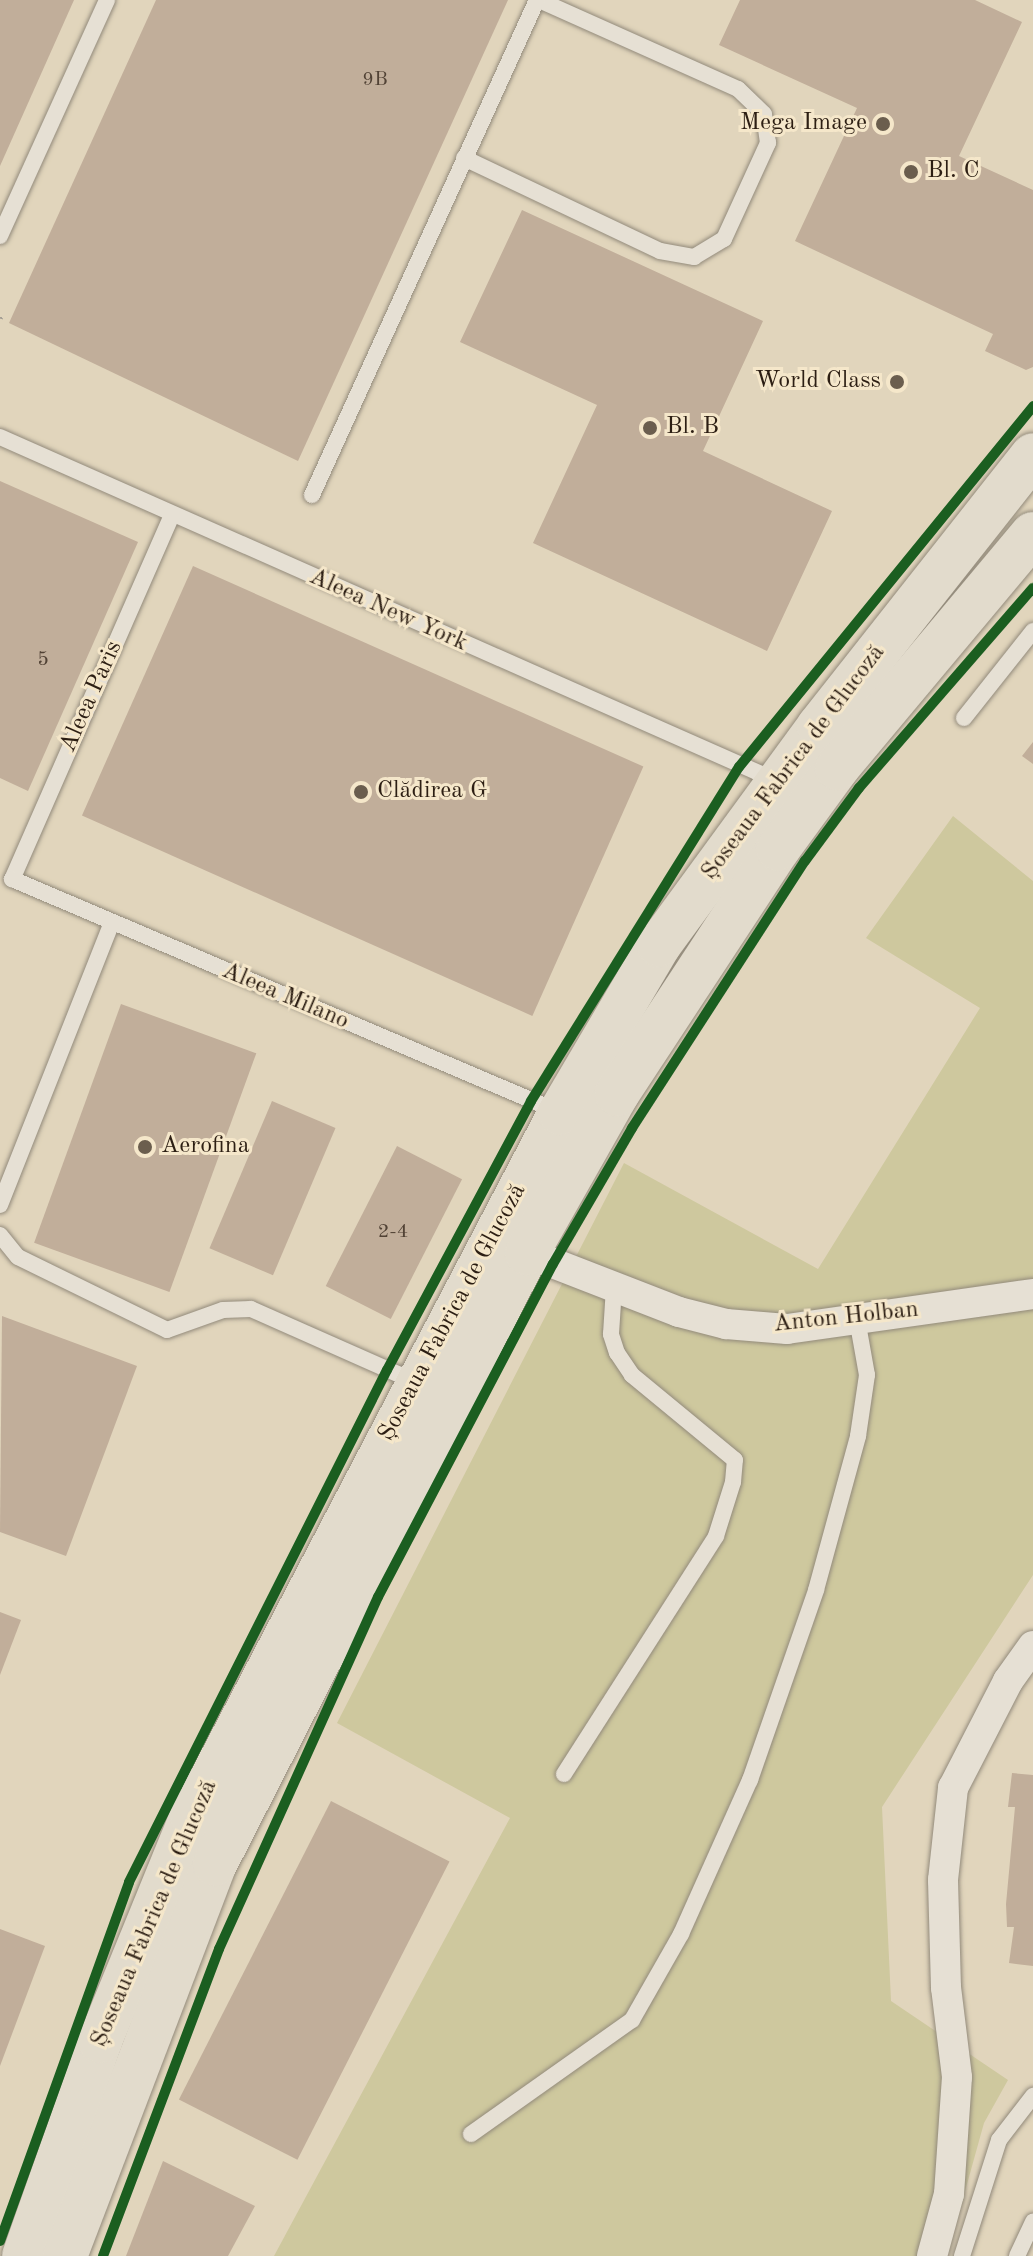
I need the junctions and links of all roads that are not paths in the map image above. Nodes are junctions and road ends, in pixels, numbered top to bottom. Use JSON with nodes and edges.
{"nodes":[{"id":1,"x":107,"y":0,"type":"edge"},
{"id":2,"x":538,"y":0,"type":"edge"},
{"id":3,"x":464,"y":158,"type":"junction"},
{"id":4,"x":0,"y":236,"type":"edge"},
{"id":5,"x":0,"y":437,"type":"edge"},
{"id":6,"x":1033,"y":455,"type":"edge"},
{"id":7,"x":312,"y":495,"type":"dead end"},
{"id":8,"x":172,"y":515,"type":"junction"},
{"id":9,"x":1033,"y":534,"type":"edge"},
{"id":10,"x":1033,"y":631,"type":"edge"},
{"id":11,"x":964,"y":718,"type":"dead end"},
{"id":12,"x":777,"y":781,"type":"junction"},
{"id":13,"x":12,"y":879,"type":"joint"},
{"id":14,"x":112,"y":922,"type":"junction"},
{"id":15,"x":560,"y":1113,"type":"junction"},
{"id":16,"x":0,"y":1205,"type":"edge"},
{"id":17,"x":0,"y":1235,"type":"edge"},
{"id":18,"x":527,"y":1253,"type":"junction"},
{"id":19,"x":614,"y":1287,"type":"junction"},
{"id":20,"x":1033,"y":1294,"type":"edge"},
{"id":21,"x":857,"y":1319,"type":"junction"},
{"id":22,"x":416,"y":1382,"type":"junction"},
{"id":23,"x":1033,"y":1646,"type":"edge"},
{"id":24,"x":564,"y":1774,"type":"dead end"},
{"id":25,"x":1033,"y":2096,"type":"edge"},
{"id":26,"x":1025,"y":2114,"type":"edge"},
{"id":27,"x":471,"y":2134,"type":"dead end"},
{"id":28,"x":1033,"y":2221,"type":"edge"},
{"id":29,"x":24,"y":2256,"type":"edge"},
{"id":30,"x":65,"y":2256,"type":"edge"},
{"id":31,"x":932,"y":2256,"type":"edge"},
{"id":32,"x":962,"y":2256,"type":"edge"},
{"id":33,"x":1017,"y":2256,"type":"edge"}],
"edges":[{"from":1,"to":4,"type":"lane"},
{"from":2,"to":3,"type":"lane"},
{"from":2,"to":3,"type":"lane"},
{"from":3,"to":7,"type":"lane"},
{"from":5,"to":8,"type":"lane","name":"Aleea New York"},
{"from":6,"to":12,"type":"main road","name":"Șoseaua Fabrica de Glucoză"},
{"from":8,"to":12,"type":"lane","name":"Aleea New York"},
{"from":8,"to":13,"type":"lane","name":"Aleea Paris"},
{"from":9,"to":18,"type":"main road","name":"Șoseaua Fabrica de Glucoză"},
{"from":10,"to":11,"type":"lane"},
{"from":12,"to":15,"type":"main road","name":"Șoseaua Fabrica de Glucoză"},
{"from":13,"to":14,"type":"lane","name":"Aleea Milano"},
{"from":14,"to":15,"type":"lane","name":"Aleea Milano"},
{"from":14,"to":16,"type":"lane"},
{"from":15,"to":22,"type":"main road","name":"Șoseaua Fabrica de Glucoză"},
{"from":17,"to":22,"type":"lane"},
{"from":18,"to":19,"type":"street","name":"Anton Holban"},
{"from":18,"to":30,"type":"main road","name":"Șoseaua Fabrica de Glucoză"},
{"from":19,"to":21,"type":"street","name":"Anton Holban"},
{"from":19,"to":24,"type":"lane"},
{"from":20,"to":21,"type":"street","name":"Anton Holban"},
{"from":21,"to":27,"type":"lane"},
{"from":22,"to":29,"type":"main road","name":"Șoseaua Fabrica de Glucoză"},
{"from":23,"to":31,"type":"street"},
{"from":25,"to":26,"type":"lane"},
{"from":26,"to":32,"type":"lane"},
{"from":28,"to":33,"type":"lane"}]}
